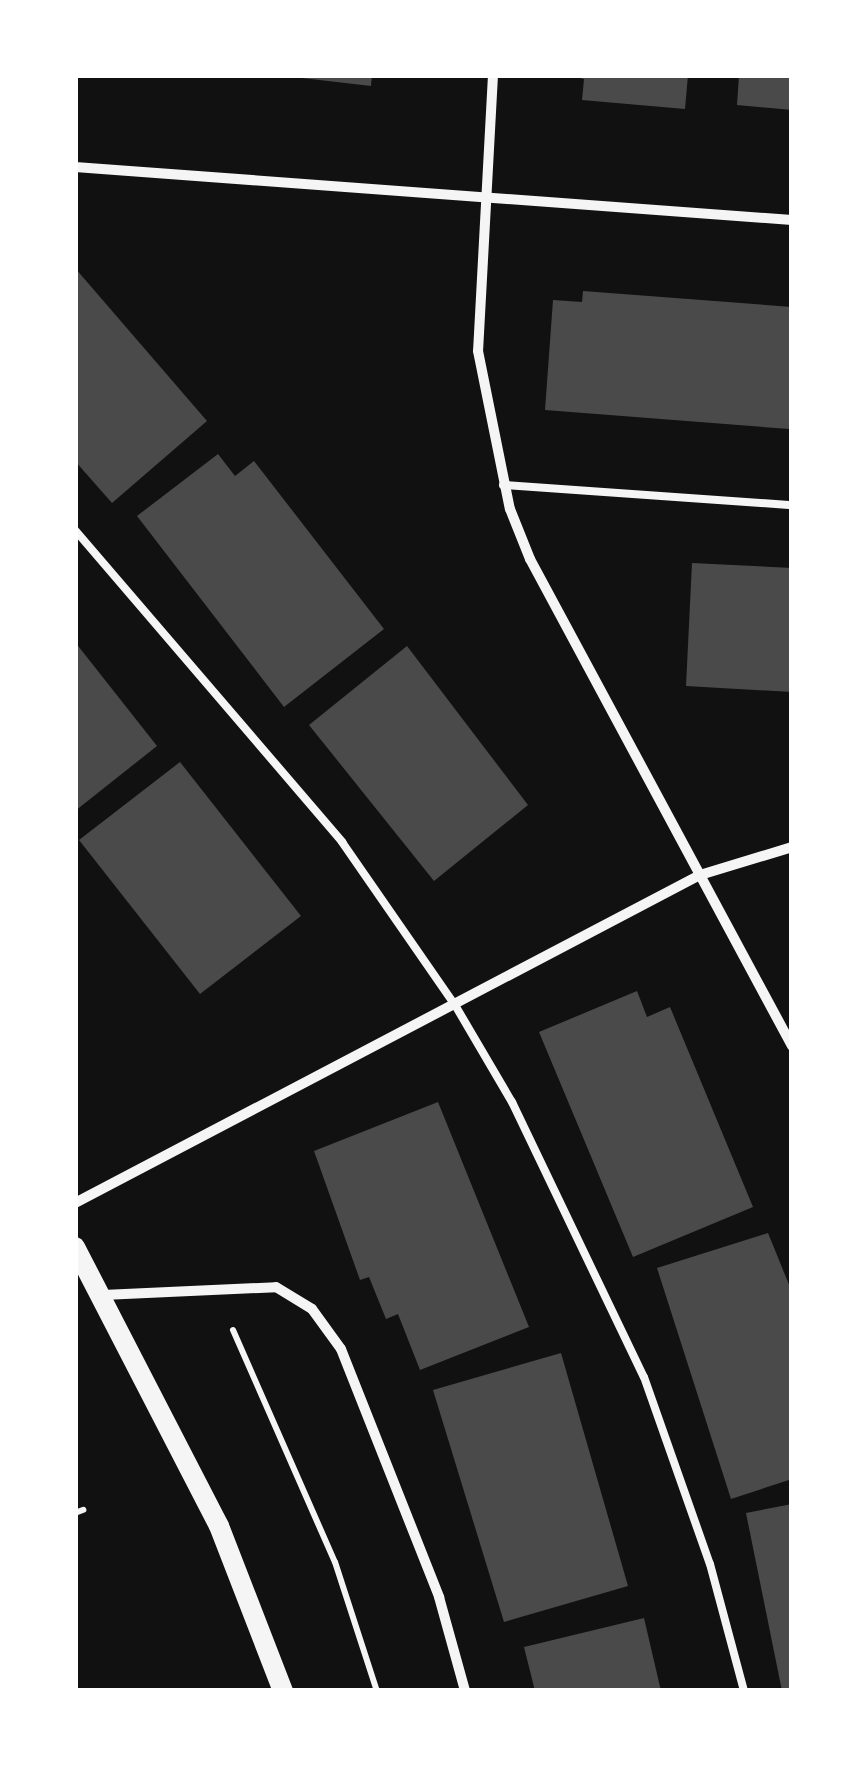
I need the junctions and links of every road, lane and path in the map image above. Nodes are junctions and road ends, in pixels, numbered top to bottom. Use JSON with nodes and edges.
{"nodes":[{"id":1,"x":493,"y":75,"type":"edge"},
{"id":2,"x":75,"y":167,"type":"edge"},
{"id":3,"x":484,"y":197,"type":"junction"},
{"id":4,"x":792,"y":220,"type":"edge"},
{"id":5,"x":503,"y":485,"type":"junction"},
{"id":6,"x":792,"y":505,"type":"edge"},
{"id":7,"x":75,"y":530,"type":"edge"},
{"id":8,"x":792,"y":848,"type":"edge"},
{"id":9,"x":700,"y":874,"type":"junction"},
{"id":10,"x":455,"y":1005,"type":"junction"},
{"id":11,"x":792,"y":1046,"type":"edge"},
{"id":12,"x":75,"y":1203,"type":"edge"},
{"id":13,"x":75,"y":1248,"type":"edge"},
{"id":14,"x":103,"y":1294,"type":"junction"},
{"id":15,"x":234,"y":1330,"type":"dead end"},
{"id":16,"x":283,"y":1691,"type":"edge"},
{"id":17,"x":377,"y":1691,"type":"edge"},
{"id":18,"x":465,"y":1691,"type":"edge"},
{"id":19,"x":744,"y":1691,"type":"edge"}],
"edges":[{"from":1,"to":3,"type":"street"},
{"from":2,"to":3,"type":"street"},
{"from":3,"to":4,"type":"street"},
{"from":3,"to":5,"type":"street"},
{"from":5,"to":6,"type":"lane"},
{"from":5,"to":9,"type":"street"},
{"from":7,"to":10,"type":"lane"},
{"from":8,"to":9,"type":"street"},
{"from":9,"to":10,"type":"street"},
{"from":9,"to":11,"type":"street"},
{"from":10,"to":12,"type":"street"},
{"from":10,"to":19,"type":"lane"},
{"from":13,"to":14,"type":"main road"},
{"from":14,"to":16,"type":"main road"},
{"from":14,"to":18,"type":"street"},
{"from":15,"to":17,"type":"path"}]}
